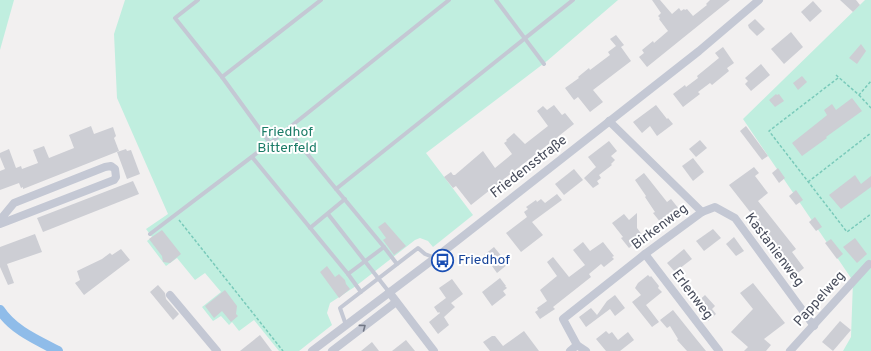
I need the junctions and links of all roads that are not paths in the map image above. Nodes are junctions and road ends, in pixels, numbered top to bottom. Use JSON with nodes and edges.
{"nodes":[{"id":1,"x":198,"y":0,"type":"edge"},
{"id":2,"x":321,"y":0,"type":"edge"},
{"id":3,"x":449,"y":0,"type":"edge"},
{"id":4,"x":496,"y":0,"type":"edge"},
{"id":5,"x":573,"y":0,"type":"edge"},
{"id":6,"x":759,"y":0,"type":"edge"},
{"id":7,"x":525,"y":38,"type":"junction"},
{"id":8,"x":544,"y":64,"type":"dead end"},
{"id":9,"x":222,"y":77,"type":"junction"},
{"id":10,"x":609,"y":121,"type":"junction"},
{"id":11,"x":287,"y":129,"type":"junction"},
{"id":12,"x":270,"y":143,"type":"junction"},
{"id":13,"x":252,"y":157,"type":"junction"},
{"id":14,"x":336,"y":189,"type":"junction"},
{"id":15,"x":345,"y":199,"type":"junction"},
{"id":16,"x":702,"y":212,"type":"junction"},
{"id":17,"x":328,"y":214,"type":"junction"},
{"id":18,"x":0,"y":220,"type":"edge"},
{"id":19,"x":0,"y":224,"type":"edge"},
{"id":20,"x":310,"y":228,"type":"junction"},
{"id":21,"x":150,"y":234,"type":"dead end"},
{"id":22,"x":384,"y":247,"type":"junction"},
{"id":23,"x":645,"y":254,"type":"junction"},
{"id":24,"x":435,"y":258,"type":"junction"},
{"id":25,"x":365,"y":262,"type":"junction"},
{"id":26,"x":397,"y":264,"type":"junction"},
{"id":27,"x":869,"y":264,"type":"dead end"},
{"id":28,"x":348,"y":274,"type":"junction"},
{"id":29,"x":378,"y":279,"type":"junction"},
{"id":30,"x":361,"y":292,"type":"junction"},
{"id":31,"x":389,"y":292,"type":"junction"},
{"id":32,"x":170,"y":295,"type":"dead end"},
{"id":33,"x":396,"y":302,"type":"junction"},
{"id":34,"x":346,"y":326,"type":"junction"},
{"id":35,"x":814,"y":326,"type":"junction"},
{"id":36,"x":577,"y":345,"type":"junction"},
{"id":37,"x":217,"y":351,"type":"edge"},
{"id":38,"x":312,"y":351,"type":"edge"},
{"id":39,"x":332,"y":351,"type":"edge"},
{"id":40,"x":434,"y":351,"type":"edge"},
{"id":41,"x":570,"y":351,"type":"edge"},
{"id":42,"x":586,"y":351,"type":"edge"},
{"id":43,"x":719,"y":351,"type":"edge"},
{"id":44,"x":790,"y":351,"type":"edge"}],
"edges":[{"from":1,"to":9,"type":"lane"},
{"from":2,"to":9,"type":"lane"},
{"from":3,"to":11,"type":"lane"},
{"from":4,"to":7,"type":"lane"},
{"from":5,"to":7,"type":"lane"},
{"from":6,"to":10,"type":"street","name":"Friedensstraße"},
{"from":7,"to":8,"type":"lane"},
{"from":7,"to":14,"type":"lane"},
{"from":9,"to":12,"type":"lane"},
{"from":10,"to":16,"type":"street","name":"Birkenweg"},
{"from":10,"to":24,"type":"street","name":"Friedensstraße"},
{"from":11,"to":12,"type":"lane"},
{"from":11,"to":14,"type":"lane"},
{"from":12,"to":13,"type":"lane"},
{"from":13,"to":20,"type":"lane"},
{"from":13,"to":21,"type":"lane"},
{"from":14,"to":15,"type":"lane"},
{"from":15,"to":17,"type":"lane"},
{"from":15,"to":22,"type":"lane"},
{"from":16,"to":23,"type":"street","name":"Birkenweg"},
{"from":16,"to":35,"type":"street","name":"Kastanienweg"},
{"from":17,"to":20,"type":"lane"},
{"from":17,"to":25,"type":"lane"},
{"from":18,"to":19,"type":"street"},
{"from":20,"to":28,"type":"lane"},
{"from":22,"to":25,"type":"lane"},
{"from":22,"to":26,"type":"lane"},
{"from":23,"to":36,"type":"street","name":"Birkenweg"},
{"from":23,"to":43,"type":"street","name":"Erlenweg"},
{"from":24,"to":26,"type":"lane"},
{"from":24,"to":31,"type":"street","name":"Friedensstraße"},
{"from":25,"to":28,"type":"lane"},
{"from":25,"to":29,"type":"lane"},
{"from":26,"to":29,"type":"lane"},
{"from":27,"to":35,"type":"street","name":"Pappelweg"},
{"from":28,"to":30,"type":"lane"},
{"from":29,"to":30,"type":"lane"},
{"from":29,"to":31,"type":"lane"},
{"from":30,"to":34,"type":"lane"},
{"from":31,"to":33,"type":"street"},
{"from":31,"to":34,"type":"street","name":"Friedensstraße"},
{"from":32,"to":37,"type":"street"},
{"from":39,"to":33,"type":"street","one_way":true},
{"from":33,"to":40,"type":"street"},
{"from":34,"to":38,"type":"street","name":"Friedensstraße"},
{"from":35,"to":44,"type":"street","name":"Pappelweg"},
{"from":36,"to":41,"type":"street"},
{"from":36,"to":42,"type":"street"}]}
